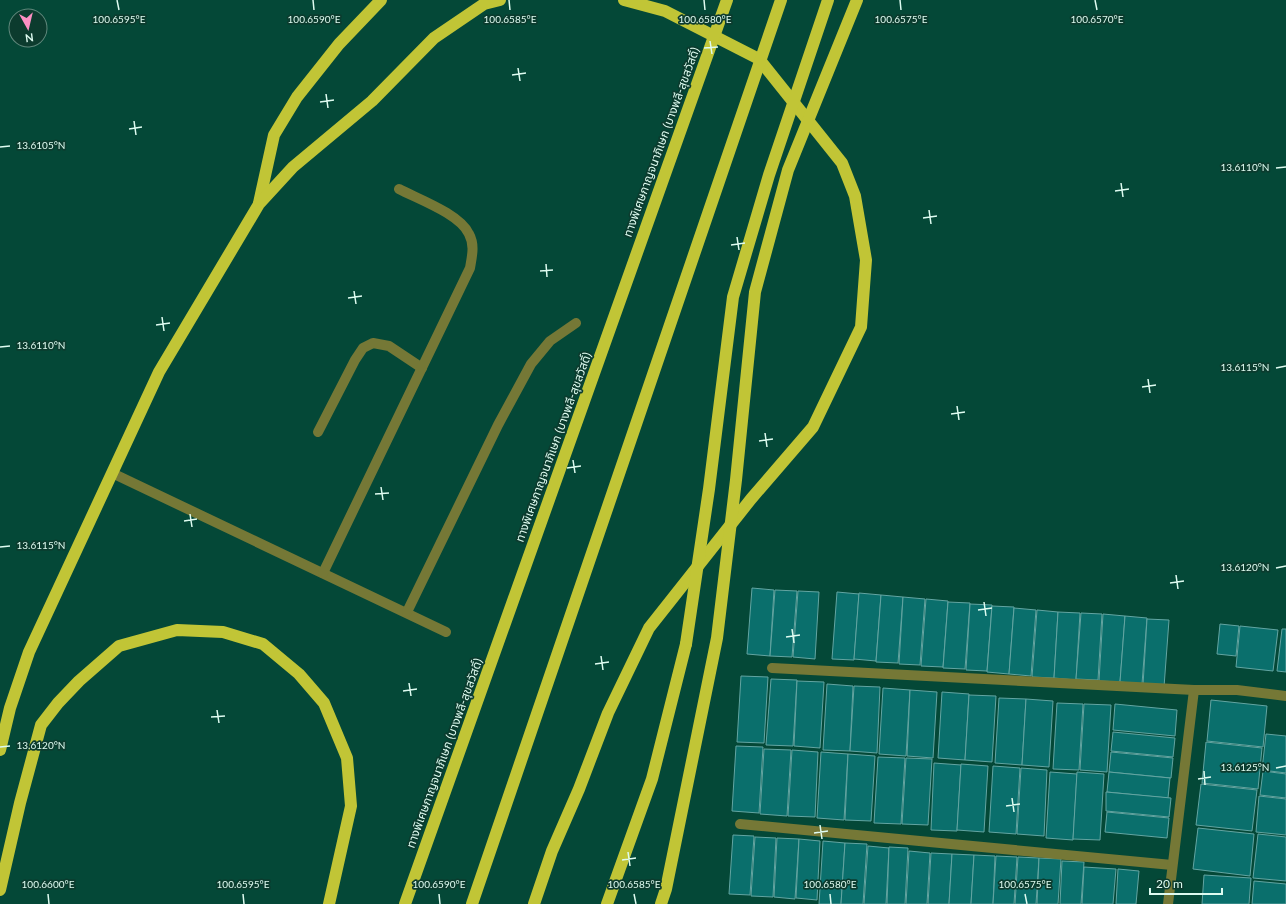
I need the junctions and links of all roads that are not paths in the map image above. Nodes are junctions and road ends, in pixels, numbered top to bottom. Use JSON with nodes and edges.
{"nodes":[{"id":1,"x":380,"y":0,"type":"edge"},
{"id":2,"x":500,"y":0,"type":"edge"},
{"id":3,"x":624,"y":0,"type":"edge"},
{"id":4,"x":727,"y":0,"type":"edge"},
{"id":5,"x":781,"y":0,"type":"edge"},
{"id":6,"x":828,"y":0,"type":"edge"},
{"id":7,"x":857,"y":0,"type":"edge"},
{"id":8,"x":399,"y":189,"type":"dead end"},
{"id":9,"x":259,"y":204,"type":"junction"},
{"id":10,"x":576,"y":323,"type":"dead end"},
{"id":11,"x":422,"y":368,"type":"junction"},
{"id":12,"x":318,"y":432,"type":"dead end"},
{"id":13,"x":112,"y":473,"type":"junction"},
{"id":14,"x":323,"y":573,"type":"junction"},
{"id":15,"x":407,"y":612,"type":"junction"},
{"id":16,"x":446,"y":632,"type":"dead end"},
{"id":17,"x":772,"y":668,"type":"dead end"},
{"id":18,"x":1194,"y":690,"type":"junction"},
{"id":19,"x":1286,"y":696,"type":"edge"},
{"id":20,"x":0,"y":750,"type":"edge"},
{"id":21,"x":740,"y":824,"type":"dead end"},
{"id":22,"x":1172,"y":865,"type":"junction"},
{"id":23,"x":0,"y":890,"type":"edge"},
{"id":24,"x":329,"y":904,"type":"edge"},
{"id":25,"x":405,"y":904,"type":"edge"},
{"id":26,"x":472,"y":904,"type":"edge"},
{"id":27,"x":534,"y":904,"type":"edge"},
{"id":28,"x":607,"y":904,"type":"edge"},
{"id":29,"x":661,"y":904,"type":"edge"},
{"id":30,"x":1168,"y":904,"type":"edge"}],
"edges":[{"from":1,"to":9,"type":"highway"},
{"from":2,"to":9,"type":"highway"},
{"from":3,"to":27,"type":"highway"},
{"from":4,"to":25,"type":"highway","name":"ทางพิเศษกาญจนาภิเษก (บางพลี-สุขสวัสดิ์)","bridge":true},
{"from":5,"to":26,"type":"highway","bridge":true},
{"from":6,"to":28,"type":"highway","bridge":true},
{"from":7,"to":29,"type":"highway","bridge":true},
{"from":8,"to":11,"type":"street"},
{"from":9,"to":13,"type":"highway"},
{"from":10,"to":15,"type":"street"},
{"from":11,"to":12,"type":"street"},
{"from":11,"to":14,"type":"street"},
{"from":13,"to":14,"type":"street"},
{"from":13,"to":20,"type":"highway"},
{"from":14,"to":15,"type":"street"},
{"from":15,"to":16,"type":"street"},
{"from":17,"to":18,"type":"street"},
{"from":18,"to":19,"type":"street"},
{"from":18,"to":22,"type":"street"},
{"from":21,"to":22,"type":"street"},
{"from":22,"to":30,"type":"street"},
{"from":23,"to":24,"type":"highway"}]}
